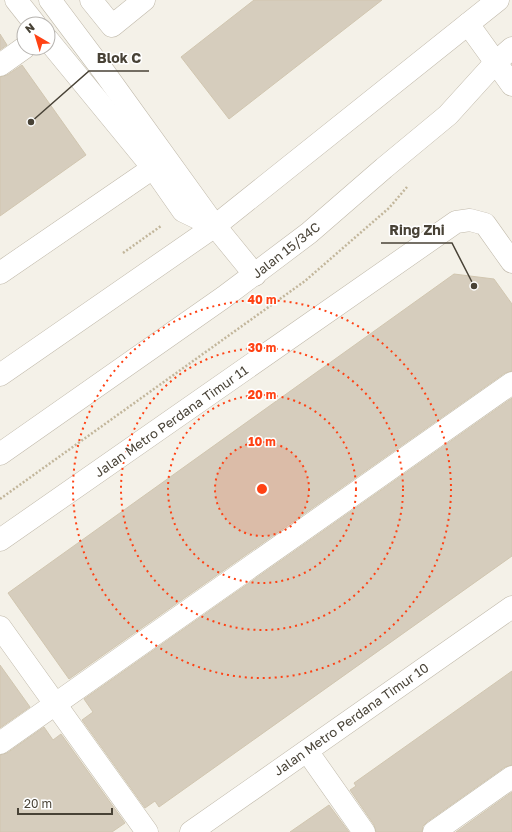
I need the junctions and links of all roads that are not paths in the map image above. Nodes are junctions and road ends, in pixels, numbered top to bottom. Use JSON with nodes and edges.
{"nodes":[{"id":1,"x":16,"y":0,"type":"edge"},
{"id":2,"x":50,"y":0,"type":"edge"},
{"id":3,"x":91,"y":0,"type":"edge"},
{"id":4,"x":144,"y":0,"type":"edge"},
{"id":5,"x":498,"y":0,"type":"edge"},
{"id":6,"x":29,"y":16,"type":"edge"},
{"id":7,"x":468,"y":24,"type":"junction"},
{"id":8,"x":512,"y":48,"type":"edge"},
{"id":9,"x":56,"y":50,"type":"edge"},
{"id":10,"x":16,"y":53,"type":"edge"},
{"id":11,"x":496,"y":62,"type":"junction"},
{"id":12,"x":0,"y":64,"type":"edge"},
{"id":13,"x":512,"y":85,"type":"edge"},
{"id":14,"x":153,"y":168,"type":"junction"},
{"id":15,"x":214,"y":226,"type":"junction"},
{"id":16,"x":512,"y":262,"type":"edge"},
{"id":17,"x":0,"y":273,"type":"edge"},
{"id":18,"x":255,"y":275,"type":"junction"},
{"id":19,"x":0,"y":375,"type":"edge"},
{"id":20,"x":512,"y":383,"type":"edge"},
{"id":21,"x":0,"y":454,"type":"edge"},
{"id":22,"x":0,"y":540,"type":"edge"},
{"id":23,"x":512,"y":607,"type":"edge"},
{"id":24,"x":0,"y":627,"type":"edge"},
{"id":25,"x":55,"y":704,"type":"junction"},
{"id":26,"x":0,"y":742,"type":"edge"},
{"id":27,"x":307,"y":751,"type":"junction"},
{"id":28,"x":512,"y":777,"type":"edge"},
{"id":29,"x":147,"y":832,"type":"edge"},
{"id":30,"x":191,"y":832,"type":"edge"},
{"id":31,"x":364,"y":832,"type":"edge"},
{"id":32,"x":434,"y":832,"type":"edge"}],
"edges":[{"from":1,"to":6,"type":"street"},
{"from":2,"to":15,"type":"street"},
{"from":3,"to":4,"type":"street"},
{"from":5,"to":7,"type":"street"},
{"from":7,"to":11,"type":"street"},
{"from":7,"to":15,"type":"street"},
{"from":8,"to":11,"type":"street","name":"Jalan 15/34C"},
{"from":9,"to":14,"type":"street"},
{"from":10,"to":12,"type":"street"},
{"from":11,"to":13,"type":"street"},
{"from":11,"to":18,"type":"street","name":"Jalan 15/34C"},
{"from":14,"to":15,"type":"street"},
{"from":14,"to":17,"type":"street"},
{"from":15,"to":18,"type":"street"},
{"from":15,"to":19,"type":"street"},
{"from":16,"to":22,"type":"street","name":"Jalan Metro Perdana Timur 11"},
{"from":18,"to":21,"type":"street","name":"Jalan 15/34C"},
{"from":20,"to":25,"type":"street"},
{"from":23,"to":27,"type":"street","name":"Jalan Metro Perdana Timur 10"},
{"from":24,"to":25,"type":"street"},
{"from":25,"to":26,"type":"street"},
{"from":25,"to":29,"type":"street"},
{"from":27,"to":30,"type":"street","name":"Jalan Metro Perdana Timur 10"},
{"from":27,"to":31,"type":"street"},
{"from":28,"to":32,"type":"street"}]}
